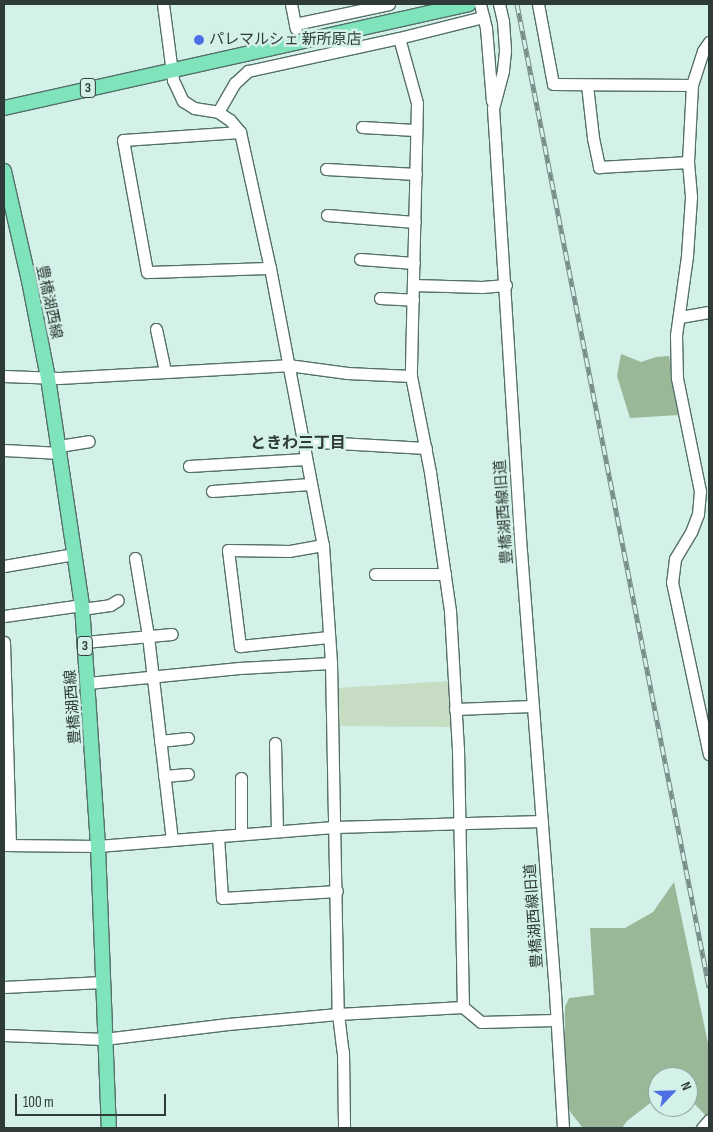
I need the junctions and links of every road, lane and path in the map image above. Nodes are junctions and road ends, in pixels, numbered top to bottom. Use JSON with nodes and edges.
{"nodes":[{"id":1,"x":163,"y":4,"type":"edge"},
{"id":2,"x":291,"y":4,"type":"edge"},
{"id":3,"x":390,"y":4,"type":"edge"},
{"id":4,"x":468,"y":4,"type":"edge"},
{"id":5,"x":480,"y":4,"type":"edge"},
{"id":6,"x":499,"y":4,"type":"edge"},
{"id":7,"x":538,"y":4,"type":"edge"},
{"id":8,"x":483,"y":17,"type":"junction"},
{"id":9,"x":399,"y":38,"type":"junction"},
{"id":10,"x":709,"y":42,"type":"edge"},
{"id":11,"x":172,"y":69,"type":"junction"},
{"id":12,"x":692,"y":85,"type":"junction"},
{"id":13,"x":587,"y":86,"type":"junction"},
{"id":14,"x":4,"y":108,"type":"edge"},
{"id":15,"x":493,"y":108,"type":"junction"},
{"id":16,"x":218,"y":112,"type":"junction"},
{"id":17,"x":362,"y":127,"type":"dead end"},
{"id":18,"x":416,"y":130,"type":"junction"},
{"id":19,"x":240,"y":132,"type":"junction"},
{"id":20,"x":688,"y":162,"type":"junction"},
{"id":21,"x":326,"y":169,"type":"dead end"},
{"id":22,"x":4,"y":171,"type":"edge"},
{"id":23,"x":416,"y":174,"type":"junction"},
{"id":24,"x":7,"y":194,"type":"edge"},
{"id":25,"x":327,"y":215,"type":"dead end"},
{"id":26,"x":415,"y":222,"type":"junction"},
{"id":27,"x":360,"y":259,"type":"dead end"},
{"id":28,"x":414,"y":263,"type":"junction"},
{"id":29,"x":270,"y":268,"type":"junction"},
{"id":30,"x":413,"y":285,"type":"junction"},
{"id":31,"x":506,"y":285,"type":"junction"},
{"id":32,"x":380,"y":298,"type":"dead end"},
{"id":33,"x":413,"y":300,"type":"junction"},
{"id":34,"x":709,"y":312,"type":"edge"},
{"id":35,"x":680,"y":317,"type":"junction"},
{"id":36,"x":156,"y":329,"type":"dead end"},
{"id":37,"x":288,"y":365,"type":"junction"},
{"id":38,"x":164,"y":370,"type":"junction"},
{"id":39,"x":4,"y":376,"type":"edge"},
{"id":40,"x":411,"y":376,"type":"junction"},
{"id":41,"x":48,"y":378,"type":"junction"},
{"id":42,"x":89,"y":441,"type":"dead end"},
{"id":43,"x":302,"y":441,"type":"junction"},
{"id":44,"x":426,"y":448,"type":"junction"},
{"id":45,"x":59,"y":449,"type":"junction"},
{"id":46,"x":4,"y":450,"type":"edge"},
{"id":47,"x":305,"y":459,"type":"junction"},
{"id":48,"x":189,"y":466,"type":"dead end"},
{"id":49,"x":310,"y":484,"type":"junction"},
{"id":50,"x":212,"y":490,"type":"dead end"},
{"id":51,"x":704,"y":512,"type":"edge"},
{"id":52,"x":323,"y":545,"type":"junction"},
{"id":53,"x":74,"y":554,"type":"junction"},
{"id":54,"x":136,"y":558,"type":"dead end"},
{"id":55,"x":4,"y":566,"type":"edge"},
{"id":56,"x":375,"y":574,"type":"dead end"},
{"id":57,"x":445,"y":574,"type":"junction"},
{"id":58,"x":118,"y":600,"type":"dead end"},
{"id":59,"x":82,"y":607,"type":"junction"},
{"id":60,"x":4,"y":616,"type":"edge"},
{"id":61,"x":172,"y":634,"type":"dead end"},
{"id":62,"x":148,"y":636,"type":"junction"},
{"id":63,"x":329,"y":637,"type":"junction"},
{"id":64,"x":4,"y":642,"type":"edge"},
{"id":65,"x":85,"y":642,"type":"junction"},
{"id":66,"x":331,"y":663,"type":"junction"},
{"id":67,"x":153,"y":675,"type":"junction"},
{"id":68,"x":88,"y":683,"type":"junction"},
{"id":69,"x":532,"y":706,"type":"junction"},
{"id":70,"x":455,"y":709,"type":"junction"},
{"id":71,"x":188,"y":738,"type":"dead end"},
{"id":72,"x":160,"y":740,"type":"junction"},
{"id":73,"x":275,"y":743,"type":"dead end"},
{"id":74,"x":709,"y":754,"type":"edge"},
{"id":75,"x":188,"y":774,"type":"dead end"},
{"id":76,"x":164,"y":776,"type":"junction"},
{"id":77,"x":241,"y":778,"type":"dead end"},
{"id":78,"x":542,"y":821,"type":"junction"},
{"id":79,"x":460,"y":825,"type":"junction"},
{"id":80,"x":336,"y":827,"type":"junction"},
{"id":81,"x":278,"y":831,"type":"junction"},
{"id":82,"x":241,"y":834,"type":"junction"},
{"id":83,"x":218,"y":836,"type":"junction"},
{"id":84,"x":172,"y":839,"type":"junction"},
{"id":85,"x":7,"y":845,"type":"edge"},
{"id":86,"x":98,"y":846,"type":"junction"},
{"id":87,"x":337,"y":891,"type":"junction"},
{"id":88,"x":102,"y":982,"type":"junction"},
{"id":89,"x":4,"y":987,"type":"edge"},
{"id":90,"x":463,"y":1007,"type":"junction"},
{"id":91,"x":338,"y":1014,"type":"junction"},
{"id":92,"x":555,"y":1020,"type":"junction"},
{"id":93,"x":4,"y":1035,"type":"edge"},
{"id":94,"x":104,"y":1039,"type":"junction"},
{"id":95,"x":709,"y":1120,"type":"edge"},
{"id":96,"x":109,"y":1128,"type":"edge"},
{"id":97,"x":344,"y":1128,"type":"edge"},
{"id":98,"x":563,"y":1128,"type":"edge"},
{"id":99,"x":702,"y":1128,"type":"edge"}],
"edges":[{"from":1,"to":11,"type":"street"},
{"from":2,"to":3,"type":"street"},
{"from":4,"to":11,"type":"main road","number":"3"},
{"from":5,"to":8,"type":"street"},
{"from":6,"to":15,"type":"street","name":"豊橋湖西線旧道"},
{"from":7,"to":13,"type":"street"},
{"from":8,"to":9,"type":"street"},
{"from":8,"to":15,"type":"street"},
{"from":9,"to":16,"type":"street"},
{"from":9,"to":18,"type":"street"},
{"from":10,"to":12,"type":"street"},
{"from":11,"to":14,"type":"main road","number":"3"},
{"from":11,"to":16,"type":"street"},
{"from":12,"to":13,"type":"street"},
{"from":12,"to":20,"type":"street"},
{"from":13,"to":20,"type":"street"},
{"from":15,"to":31,"type":"street","name":"豊橋湖西線旧道"},
{"from":16,"to":19,"type":"street"},
{"from":17,"to":18,"type":"street"},
{"from":18,"to":23,"type":"street"},
{"from":19,"to":29,"type":"street"},
{"from":19,"to":29,"type":"street"},
{"from":20,"to":35,"type":"street"},
{"from":21,"to":23,"type":"street"},
{"from":22,"to":24,"type":"main road","name":"豊橋湖西線","number":"3"},
{"from":23,"to":26,"type":"street"},
{"from":24,"to":41,"type":"main road","name":"豊橋湖西線","number":"3"},
{"from":25,"to":26,"type":"street"},
{"from":26,"to":28,"type":"street"},
{"from":27,"to":28,"type":"street"},
{"from":28,"to":30,"type":"street"},
{"from":29,"to":37,"type":"street"},
{"from":30,"to":31,"type":"street"},
{"from":30,"to":33,"type":"street"},
{"from":31,"to":69,"type":"street","name":"豊橋湖西線旧道"},
{"from":32,"to":33,"type":"street"},
{"from":33,"to":40,"type":"street"},
{"from":34,"to":35,"type":"street"},
{"from":35,"to":51,"type":"street"},
{"from":36,"to":38,"type":"street"},
{"from":37,"to":38,"type":"street"},
{"from":37,"to":40,"type":"street"},
{"from":37,"to":43,"type":"street"},
{"from":38,"to":41,"type":"street"},
{"from":39,"to":41,"type":"street"},
{"from":40,"to":44,"type":"street"},
{"from":41,"to":45,"type":"main road","name":"豊橋湖西線","number":"3"},
{"from":42,"to":45,"type":"street"},
{"from":43,"to":44,"type":"street"},
{"from":43,"to":47,"type":"street"},
{"from":44,"to":57,"type":"street"},
{"from":45,"to":46,"type":"street"},
{"from":45,"to":53,"type":"main road","name":"豊橋湖西線","number":"3"},
{"from":47,"to":48,"type":"street"},
{"from":47,"to":49,"type":"street"},
{"from":49,"to":50,"type":"street"},
{"from":49,"to":52,"type":"street"},
{"from":51,"to":74,"type":"street"},
{"from":52,"to":63,"type":"street"},
{"from":52,"to":63,"type":"street"},
{"from":53,"to":55,"type":"street"},
{"from":53,"to":59,"type":"main road","name":"豊橋湖西線","number":"3"},
{"from":54,"to":62,"type":"street"},
{"from":56,"to":57,"type":"street"},
{"from":57,"to":70,"type":"street"},
{"from":58,"to":59,"type":"street"},
{"from":59,"to":60,"type":"street"},
{"from":59,"to":65,"type":"main road","name":"豊橋湖西線","number":"3"},
{"from":61,"to":62,"type":"street"},
{"from":62,"to":65,"type":"street"},
{"from":62,"to":67,"type":"street"},
{"from":63,"to":66,"type":"street"},
{"from":64,"to":85,"type":"street"},
{"from":65,"to":68,"type":"main road","name":"豊橋湖西線","number":"3"},
{"from":66,"to":67,"type":"street"},
{"from":66,"to":80,"type":"street"},
{"from":67,"to":68,"type":"street"},
{"from":67,"to":72,"type":"street"},
{"from":68,"to":86,"type":"main road","name":"豊橋湖西線","number":"3"},
{"from":69,"to":70,"type":"street"},
{"from":69,"to":78,"type":"street","name":"豊橋湖西線旧道"},
{"from":70,"to":79,"type":"street"},
{"from":71,"to":72,"type":"street"},
{"from":72,"to":76,"type":"street"},
{"from":73,"to":81,"type":"street"},
{"from":75,"to":76,"type":"street"},
{"from":76,"to":84,"type":"street"},
{"from":77,"to":82,"type":"street"},
{"from":78,"to":79,"type":"street"},
{"from":78,"to":92,"type":"street","name":"豊橋湖西線旧道"},
{"from":79,"to":80,"type":"street"},
{"from":79,"to":90,"type":"street"},
{"from":80,"to":81,"type":"street"},
{"from":80,"to":87,"type":"street"},
{"from":81,"to":82,"type":"street"},
{"from":82,"to":83,"type":"street"},
{"from":83,"to":84,"type":"street"},
{"from":83,"to":87,"type":"street"},
{"from":84,"to":86,"type":"street"},
{"from":85,"to":86,"type":"street"},
{"from":86,"to":88,"type":"main road","name":"豊橋湖西線","number":"3"},
{"from":87,"to":91,"type":"street"},
{"from":88,"to":89,"type":"street"},
{"from":88,"to":94,"type":"main road","name":"豊橋湖西線","number":"3"},
{"from":90,"to":91,"type":"street"},
{"from":90,"to":92,"type":"street"},
{"from":91,"to":94,"type":"street"},
{"from":91,"to":97,"type":"street"},
{"from":92,"to":98,"type":"street","name":"豊橋湖西線旧道"},
{"from":93,"to":94,"type":"street"},
{"from":94,"to":96,"type":"main road","name":"豊橋湖西線","number":"3"},
{"from":95,"to":99,"type":"street"}]}
